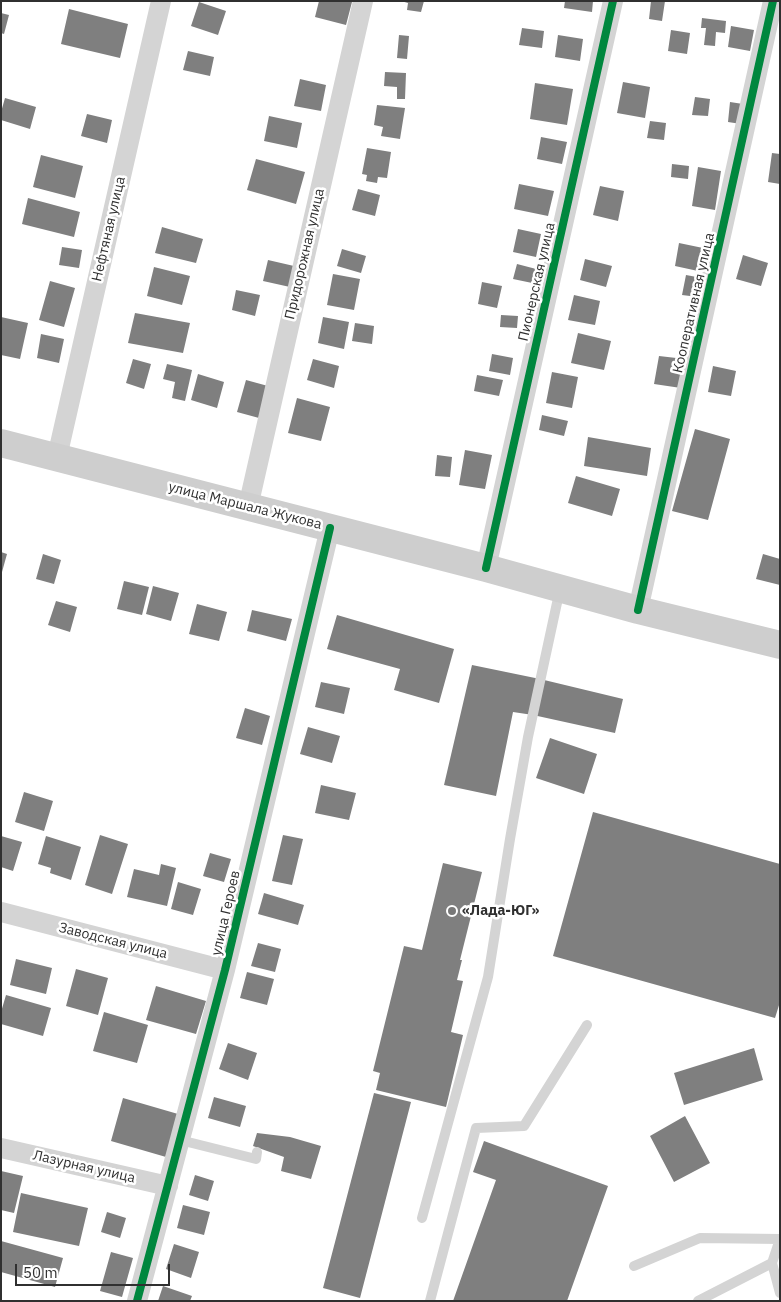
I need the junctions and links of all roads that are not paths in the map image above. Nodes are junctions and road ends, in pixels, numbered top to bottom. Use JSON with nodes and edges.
{"nodes":[{"id":1,"x":161,"y":1,"type":"edge"},
{"id":2,"x":363,"y":1,"type":"edge"},
{"id":3,"x":613,"y":1,"type":"edge"},
{"id":4,"x":773,"y":1,"type":"edge"},
{"id":5,"x":1,"y":443,"type":"edge"},
{"id":6,"x":57,"y":458,"type":"junction"},
{"id":7,"x":248,"y":507,"type":"junction"},
{"id":8,"x":330,"y":528,"type":"junction"},
{"id":9,"x":486,"y":568,"type":"junction"},
{"id":10,"x":560,"y":588,"type":"junction"},
{"id":11,"x":638,"y":610,"type":"junction"},
{"id":12,"x":780,"y":645,"type":"edge"},
{"id":13,"x":1,"y":912,"type":"edge"},
{"id":14,"x":225,"y":970,"type":"junction"},
{"id":15,"x":587,"y":1025,"type":"dead end"},
{"id":16,"x":180,"y":1140,"type":"junction"},
{"id":17,"x":1,"y":1148,"type":"edge"},
{"id":18,"x":257,"y":1152,"type":"dead end"},
{"id":19,"x":168,"y":1186,"type":"junction"},
{"id":20,"x":422,"y":1218,"type":"dead end"},
{"id":21,"x":780,"y":1239,"type":"edge"},
{"id":22,"x":772,"y":1263,"type":"junction"},
{"id":23,"x":634,"y":1266,"type":"dead end"},
{"id":24,"x":780,"y":1293,"type":"edge"},
{"id":25,"x":137,"y":1301,"type":"edge"},
{"id":26,"x":430,"y":1301,"type":"edge"},
{"id":27,"x":698,"y":1301,"type":"edge"}],
"edges":[{"from":1,"to":6,"type":"street","name":"Нефтяная улица"},
{"from":2,"to":7,"type":"street","name":"Придорожная улица"},
{"from":3,"to":9,"type":"street","name":"Пионерская улица"},
{"from":4,"to":11,"type":"street","name":"Кооперативная улица"},
{"from":5,"to":6,"type":"main road","name":"улица Маршала Жукова"},
{"from":6,"to":7,"type":"main road","name":"улица Маршала Жукова"},
{"from":7,"to":8,"type":"main road","name":"улица Маршала Жукова"},
{"from":8,"to":9,"type":"main road","name":"улица Маршала Жукова"},
{"from":8,"to":14,"type":"street","name":"улица Героев"},
{"from":9,"to":10,"type":"main road","name":"улица Маршала Жукова"},
{"from":10,"to":11,"type":"main road","name":"улица Маршала Жукова"},
{"from":10,"to":20,"type":"lane"},
{"from":11,"to":12,"type":"main road","name":"улица Маршала Жукова"},
{"from":13,"to":14,"type":"street","name":"Заводская улица"},
{"from":14,"to":16,"type":"street","name":"улица Героев"},
{"from":15,"to":26,"type":"lane"},
{"from":16,"to":18,"type":"lane"},
{"from":16,"to":19,"type":"street","name":"улица Героев"},
{"from":17,"to":19,"type":"street","name":"Лазурная улица"},
{"from":19,"to":25,"type":"street","name":"улица Героев"},
{"from":21,"to":22,"type":"lane"},
{"from":21,"to":23,"type":"lane"},
{"from":22,"to":24,"type":"lane"},
{"from":22,"to":27,"type":"lane"}]}
